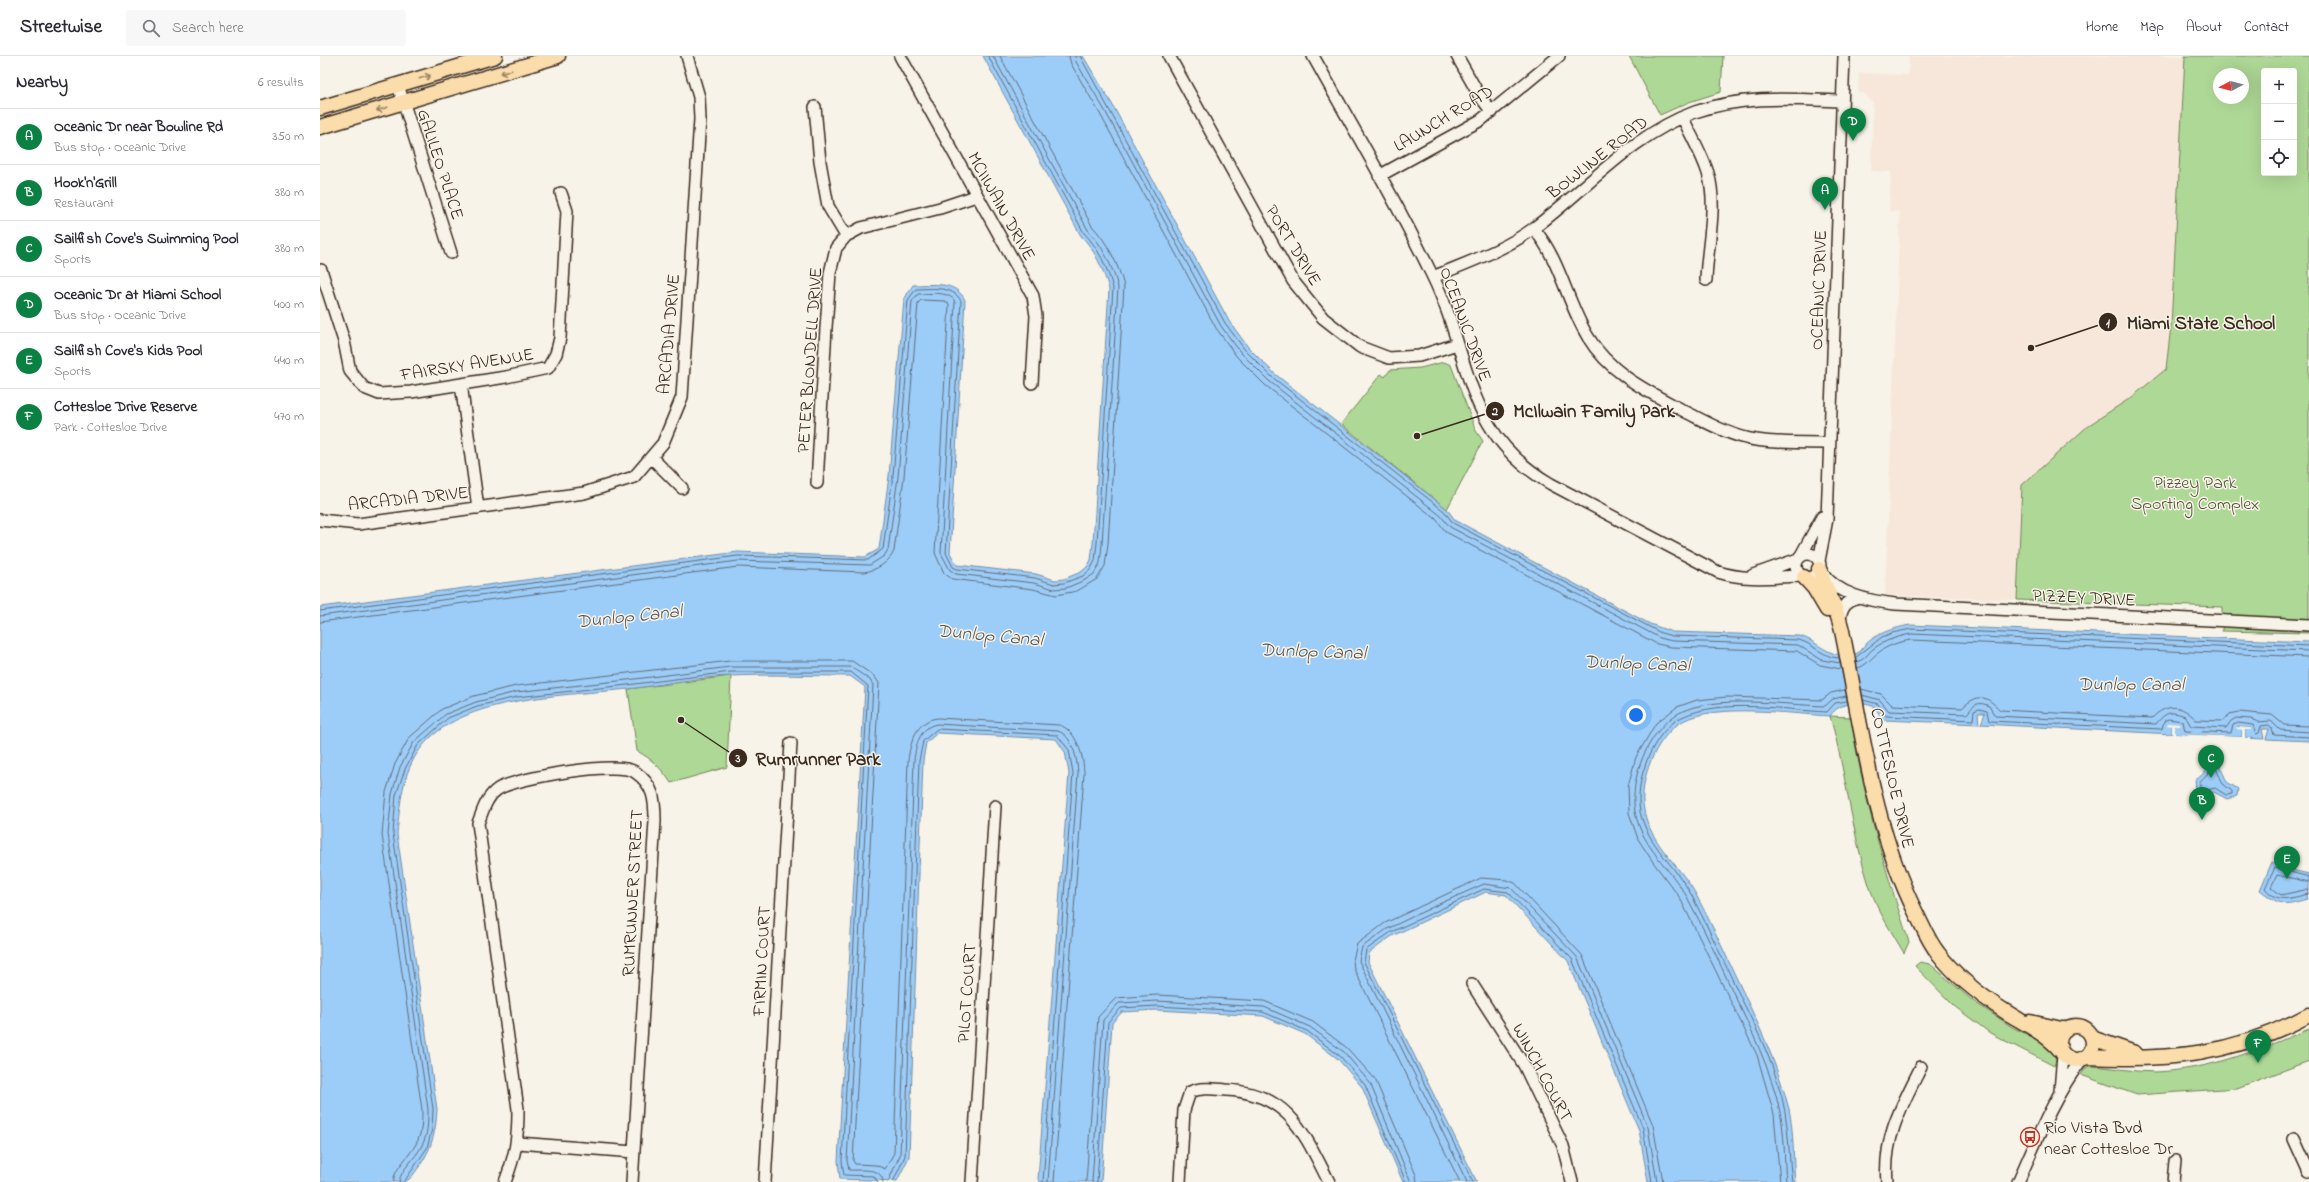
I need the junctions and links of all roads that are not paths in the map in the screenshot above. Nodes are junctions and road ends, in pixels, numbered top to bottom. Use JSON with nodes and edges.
{"nodes":[{"id":1,"x":495,"y":56,"type":"edge"},
{"id":2,"x":558,"y":56,"type":"edge"},
{"id":3,"x":687,"y":56,"type":"edge"},
{"id":4,"x":900,"y":56,"type":"edge"},
{"id":5,"x":1169,"y":56,"type":"edge"},
{"id":6,"x":1313,"y":56,"type":"edge"},
{"id":7,"x":1457,"y":56,"type":"edge"},
{"id":8,"x":1560,"y":56,"type":"edge"},
{"id":9,"x":1844,"y":56,"type":"edge"},
{"id":10,"x":543,"y":58,"type":"edge"},
{"id":11,"x":398,"y":85,"type":"junction"},
{"id":12,"x":1842,"y":102,"type":"junction"},
{"id":13,"x":403,"y":103,"type":"junction"},
{"id":14,"x":320,"y":108,"type":"edge"},
{"id":15,"x":815,"y":108,"type":"dead end"},
{"id":16,"x":1492,"y":112,"type":"junction"},
{"id":17,"x":1683,"y":118,"type":"junction"},
{"id":18,"x":320,"y":128,"type":"edge"},
{"id":19,"x":1379,"y":176,"type":"junction"},
{"id":20,"x":561,"y":193,"type":"dead end"},
{"id":21,"x":976,"y":196,"type":"junction"},
{"id":22,"x":1534,"y":228,"type":"junction"},
{"id":23,"x":846,"y":236,"type":"junction"},
{"id":24,"x":451,"y":253,"type":"dead end"},
{"id":25,"x":321,"y":270,"type":"dead end"},
{"id":26,"x":1433,"y":277,"type":"junction"},
{"id":27,"x":1706,"y":280,"type":"dead end"},
{"id":28,"x":1457,"y":344,"type":"junction"},
{"id":29,"x":1032,"y":383,"type":"dead end"},
{"id":30,"x":461,"y":384,"type":"junction"},
{"id":31,"x":1828,"y":444,"type":"junction"},
{"id":32,"x":651,"y":457,"type":"junction"},
{"id":33,"x":817,"y":483,"type":"dead end"},
{"id":34,"x":682,"y":488,"type":"dead end"},
{"id":35,"x":1828,"y":501,"type":"junction"},
{"id":36,"x":478,"y":508,"type":"junction"},
{"id":37,"x":320,"y":520,"type":"edge"},
{"id":38,"x":1799,"y":558,"type":"junction"},
{"id":39,"x":1819,"y":566,"type":"junction"},
{"id":40,"x":1802,"y":577,"type":"junction"},
{"id":41,"x":1741,"y":578,"type":"junction"},
{"id":42,"x":1859,"y":597,"type":"junction"},
{"id":43,"x":1840,"y":622,"type":"junction"},
{"id":44,"x":2309,"y":625,"type":"edge"},
{"id":45,"x":1843,"y":642,"type":"junction"},
{"id":46,"x":791,"y":743,"type":"dead end"},
{"id":47,"x":995,"y":806,"type":"dead end"},
{"id":48,"x":1472,"y":984,"type":"dead end"},
{"id":49,"x":2309,"y":1016,"type":"edge"},
{"id":50,"x":2018,"y":1019,"type":"junction"},
{"id":51,"x":2066,"y":1030,"type":"junction"},
{"id":52,"x":2092,"y":1038,"type":"junction"},
{"id":53,"x":2062,"y":1052,"type":"junction"},
{"id":54,"x":2147,"y":1057,"type":"junction"},
{"id":55,"x":2085,"y":1058,"type":"junction"},
{"id":56,"x":1920,"y":1067,"type":"dead end"},
{"id":57,"x":2060,"y":1091,"type":"junction"},
{"id":58,"x":2294,"y":1139,"type":"dead end"},
{"id":59,"x":518,"y":1143,"type":"junction"},
{"id":60,"x":634,"y":1152,"type":"junction"},
{"id":61,"x":2175,"y":1161,"type":"dead end"},
{"id":62,"x":2309,"y":1172,"type":"edge"},
{"id":63,"x":505,"y":1182,"type":"edge"},
{"id":64,"x":632,"y":1182,"type":"edge"},
{"id":65,"x":765,"y":1182,"type":"edge"},
{"id":66,"x":972,"y":1182,"type":"edge"},
{"id":67,"x":1180,"y":1182,"type":"edge"},
{"id":68,"x":1329,"y":1182,"type":"edge"},
{"id":69,"x":1572,"y":1182,"type":"edge"},
{"id":70,"x":1887,"y":1182,"type":"edge"},
{"id":71,"x":2018,"y":1182,"type":"edge"},
{"id":72,"x":2173,"y":1182,"type":"edge"}],
"edges":[{"from":11,"to":1,"type":"main road","one_way":true},
{"from":2,"to":10,"type":"main road"},
{"from":3,"to":32,"type":"street","name":"ARCADIA DRIVE"},
{"from":4,"to":21,"type":"street","name":"MCIIWAIN DRIVE"},
{"from":5,"to":28,"type":"street","name":"PORT DRIVE"},
{"from":6,"to":19,"type":"street","name":"OCEANIC DRIVE"},
{"from":7,"to":16,"type":"street"},
{"from":8,"to":16,"type":"street","name":"LAUNCH ROAD"},
{"from":9,"to":12,"type":"street","name":"OCEANIC DRIVE"},
{"from":10,"to":13,"type":"main road","one_way":true},
{"from":11,"to":13,"type":"street","name":"GALILEO PLACE"},
{"from":11,"to":14,"type":"main road"},
{"from":12,"to":17,"type":"street","name":"BOWLINE ROAD"},
{"from":12,"to":31,"type":"street","name":"OCEANIC DRIVE"},
{"from":13,"to":18,"type":"main road","one_way":true},
{"from":13,"to":24,"type":"street","name":"GALILEO PLACE"},
{"from":15,"to":23,"type":"street"},
{"from":16,"to":19,"type":"street","name":"LAUNCH ROAD"},
{"from":17,"to":22,"type":"street","name":"BOWLINE ROAD"},
{"from":17,"to":27,"type":"street"},
{"from":19,"to":26,"type":"street","name":"OCEANIC DRIVE"},
{"from":20,"to":30,"type":"street","name":"FAIRSKY AVENUE"},
{"from":21,"to":23,"type":"street"},
{"from":21,"to":29,"type":"street","name":"MCIIWAIN DRIVE"},
{"from":22,"to":26,"type":"street","name":"BOWLINE ROAD"},
{"from":22,"to":31,"type":"street"},
{"from":23,"to":33,"type":"street","name":"PETER BLONDELL DRIVE"},
{"from":25,"to":30,"type":"street","name":"FAIRSKY AVENUE"},
{"from":26,"to":28,"type":"street","name":"OCEANIC DRIVE"},
{"from":28,"to":41,"type":"street","name":"OCEANIC DRIVE"},
{"from":30,"to":36,"type":"street"},
{"from":31,"to":35,"type":"street","name":"OCEANIC DRIVE"},
{"from":32,"to":34,"type":"street"},
{"from":32,"to":36,"type":"street","name":"ARCADIA DRIVE"},
{"from":35,"to":38,"type":"street","name":"OCEANIC DRIVE"},
{"from":35,"to":39,"type":"street","name":"OCEANIC DRIVE"},
{"from":36,"to":37,"type":"street","name":"ARCADIA DRIVE"},
{"from":38,"to":39,"type":"street"},
{"from":38,"to":40,"type":"street"},
{"from":38,"to":41,"type":"street"},
{"from":39,"to":40,"type":"street"},
{"from":39,"to":42,"type":"street","name":"PIZZEY DRIVE"},
{"from":39,"to":43,"type":"main road","name":"COTTESLOE DRIVE"},
{"from":40,"to":41,"type":"street","name":"OCEANIC DRIVE"},
{"from":40,"to":45,"type":"main road","name":"COTTESLOE DRIVE"},
{"from":42,"to":43,"type":"street"},
{"from":42,"to":44,"type":"street","name":"PIZZEY DRIVE"},
{"from":43,"to":45,"type":"main road","name":"COTTESLOE DRIVE"},
{"from":45,"to":50,"type":"main road","name":"COTTESLOE DRIVE"},
{"from":46,"to":65,"type":"street","name":"FIRMIN COURT"},
{"from":47,"to":66,"type":"street","name":"PILOT COURT"},
{"from":48,"to":69,"type":"street","name":"WINCH COURT"},
{"from":49,"to":54,"type":"main road"},
{"from":50,"to":51,"type":"main road","name":"COTTESLOE DRIVE"},
{"from":50,"to":53,"type":"main road","name":"COTTESLOE DRIVE"},
{"from":51,"to":52,"type":"main road"},
{"from":51,"to":53,"type":"main road"},
{"from":52,"to":54,"type":"main road"},
{"from":52,"to":55,"type":"main road"},
{"from":53,"to":55,"type":"main road"},
{"from":53,"to":57,"type":"street"},
{"from":54,"to":55,"type":"main road"},
{"from":55,"to":57,"type":"street"},
{"from":56,"to":70,"type":"street"},
{"from":57,"to":71,"type":"street"},
{"from":58,"to":62,"type":"street"},
{"from":59,"to":60,"type":"street"},
{"from":59,"to":60,"type":"street","name":"RUMRUNNER STREET"},
{"from":59,"to":63,"type":"street","name":"RUMRUNNER STREET"},
{"from":60,"to":64,"type":"street","name":"RUMRUNNER STREET"},
{"from":61,"to":72,"type":"street"},
{"from":67,"to":68,"type":"street"}]}
